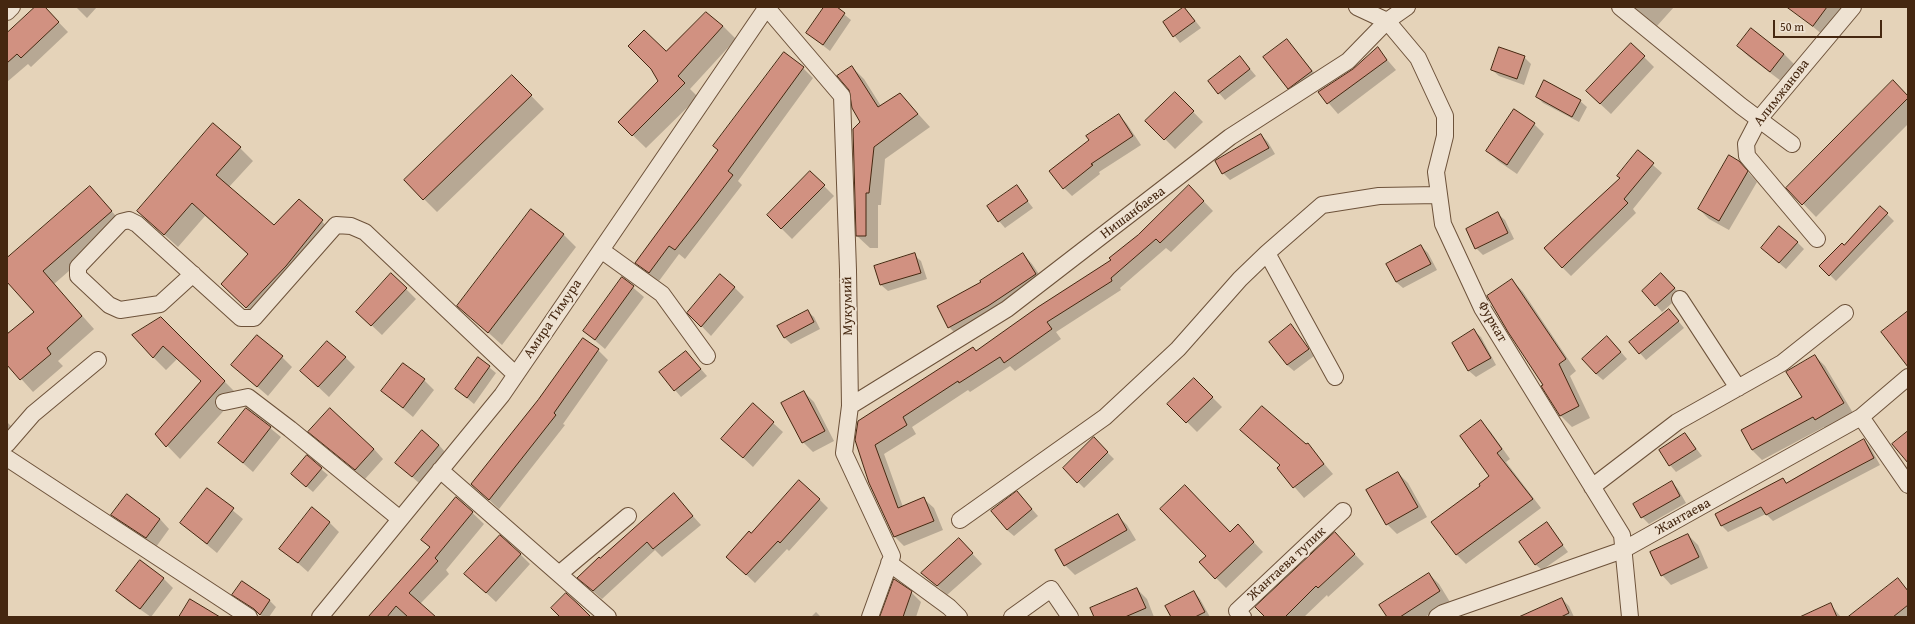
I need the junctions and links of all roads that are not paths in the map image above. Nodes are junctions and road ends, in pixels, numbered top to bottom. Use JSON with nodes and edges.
{"nodes":[{"id":1,"x":12,"y":7,"type":"edge"},
{"id":2,"x":767,"y":7,"type":"edge"},
{"id":3,"x":1357,"y":7,"type":"edge"},
{"id":4,"x":1407,"y":7,"type":"edge"},
{"id":5,"x":1620,"y":7,"type":"edge"},
{"id":6,"x":1853,"y":7,"type":"edge"},
{"id":7,"x":7,"y":12,"type":"edge"},
{"id":8,"x":1387,"y":21,"type":"junction"},
{"id":9,"x":1759,"y":120,"type":"junction"},
{"id":10,"x":1792,"y":144,"type":"dead end"},
{"id":11,"x":1439,"y":195,"type":"junction"},
{"id":12,"x":1817,"y":239,"type":"dead end"},
{"id":13,"x":601,"y":250,"type":"junction"},
{"id":14,"x":1267,"y":253,"type":"junction"},
{"id":15,"x":193,"y":274,"type":"junction"},
{"id":16,"x":1680,"y":299,"type":"dead end"},
{"id":17,"x":1845,"y":313,"type":"dead end"},
{"id":18,"x":707,"y":356,"type":"dead end"},
{"id":19,"x":98,"y":360,"type":"dead end"},
{"id":20,"x":515,"y":374,"type":"junction"},
{"id":21,"x":1335,"y":377,"type":"dead end"},
{"id":22,"x":1908,"y":377,"type":"edge"},
{"id":23,"x":1738,"y":388,"type":"junction"},
{"id":24,"x":224,"y":402,"type":"dead end"},
{"id":25,"x":850,"y":406,"type":"junction"},
{"id":26,"x":1861,"y":417,"type":"junction"},
{"id":27,"x":7,"y":444,"type":"edge"},
{"id":28,"x":7,"y":458,"type":"edge"},
{"id":29,"x":440,"y":470,"type":"junction"},
{"id":30,"x":1908,"y":485,"type":"edge"},
{"id":31,"x":1592,"y":487,"type":"junction"},
{"id":32,"x":1343,"y":511,"type":"dead end"},
{"id":33,"x":628,"y":516,"type":"dead end"},
{"id":34,"x":400,"y":519,"type":"junction"},
{"id":35,"x":960,"y":520,"type":"dead end"},
{"id":36,"x":1623,"y":550,"type":"junction"},
{"id":37,"x":889,"y":563,"type":"junction"},
{"id":38,"x":559,"y":574,"type":"junction"},
{"id":39,"x":248,"y":617,"type":"edge"},
{"id":40,"x":320,"y":617,"type":"edge"},
{"id":41,"x":608,"y":617,"type":"edge"},
{"id":42,"x":870,"y":617,"type":"edge"},
{"id":43,"x":959,"y":617,"type":"edge"},
{"id":44,"x":1012,"y":617,"type":"edge"},
{"id":45,"x":1070,"y":617,"type":"edge"},
{"id":46,"x":1243,"y":617,"type":"edge"},
{"id":47,"x":1437,"y":617,"type":"edge"},
{"id":48,"x":1630,"y":617,"type":"edge"}],
"edges":[{"from":1,"to":7,"type":"street"},
{"from":2,"to":13,"type":"street","name":"Амира Тимура"},
{"from":2,"to":25,"type":"street","name":"Мукумий"},
{"from":3,"to":8,"type":"street"},
{"from":4,"to":8,"type":"street","name":"Нишанбаева"},
{"from":5,"to":9,"type":"street"},
{"from":6,"to":9,"type":"street","name":"Алимжанова"},
{"from":8,"to":11,"type":"street","name":"Фуркат"},
{"from":8,"to":25,"type":"street","name":"Нишанбаева"},
{"from":9,"to":10,"type":"street"},
{"from":9,"to":12,"type":"street","name":"Алимжанова"},
{"from":11,"to":14,"type":"street"},
{"from":11,"to":31,"type":"street","name":"Фуркат"},
{"from":13,"to":18,"type":"street"},
{"from":13,"to":20,"type":"street","name":"Амира Тимура"},
{"from":14,"to":21,"type":"street"},
{"from":14,"to":35,"type":"street"},
{"from":15,"to":15,"type":"street"},
{"from":15,"to":20,"type":"street"},
{"from":16,"to":23,"type":"street"},
{"from":17,"to":23,"type":"street"},
{"from":19,"to":27,"type":"street"},
{"from":20,"to":29,"type":"street","name":"Амира Тимура"},
{"from":22,"to":26,"type":"street","name":"Жантаева"},
{"from":23,"to":31,"type":"street"},
{"from":24,"to":34,"type":"street"},
{"from":25,"to":37,"type":"street","name":"Мукумий"},
{"from":26,"to":30,"type":"street"},
{"from":26,"to":36,"type":"street","name":"Жантаева"},
{"from":28,"to":39,"type":"street"},
{"from":29,"to":34,"type":"street","name":"Амира Тимура"},
{"from":29,"to":38,"type":"street"},
{"from":31,"to":36,"type":"street","name":"Фуркат"},
{"from":32,"to":46,"type":"street","name":"Жантаева тупик"},
{"from":33,"to":38,"type":"street"},
{"from":34,"to":40,"type":"street","name":"Амира Тимура"},
{"from":36,"to":47,"type":"street","name":"Жантаева"},
{"from":36,"to":48,"type":"street","name":"Фуркат"},
{"from":37,"to":42,"type":"street","name":"Мукумий"},
{"from":37,"to":43,"type":"street"},
{"from":38,"to":41,"type":"street"},
{"from":44,"to":45,"type":"street"}]}
